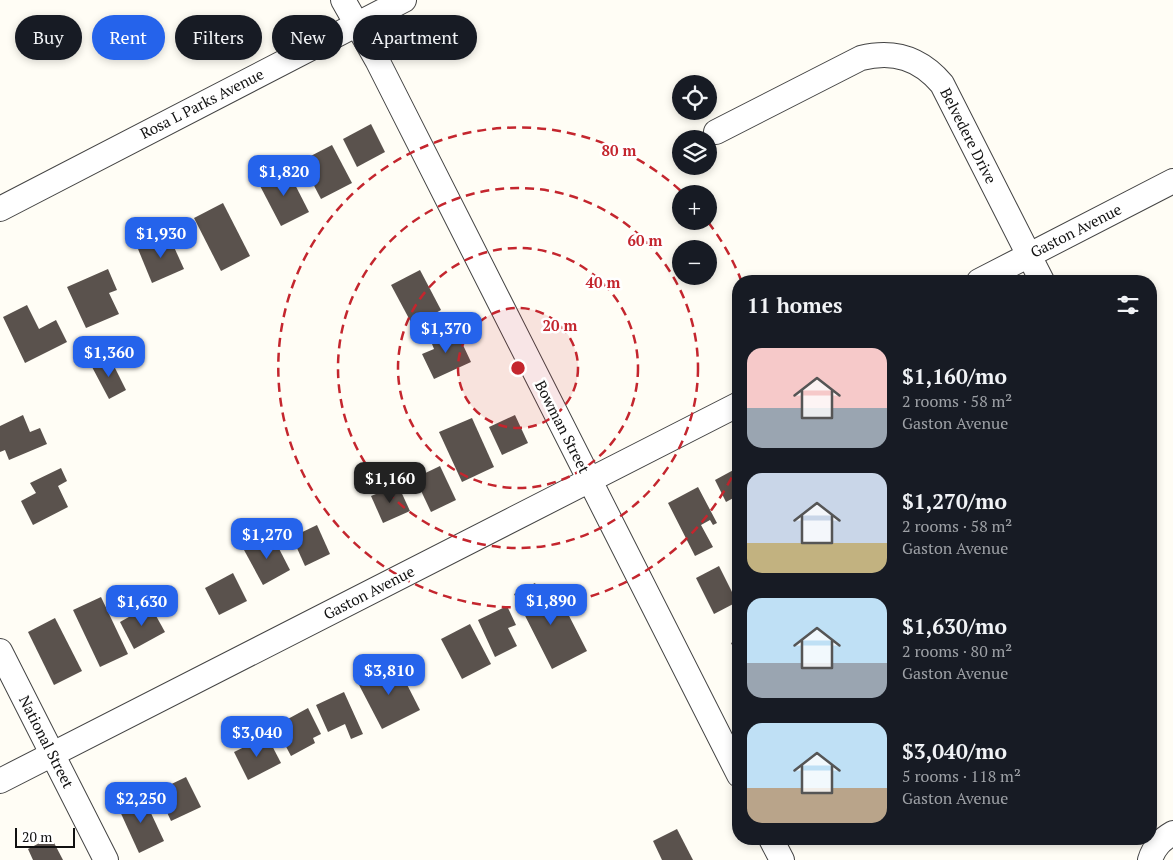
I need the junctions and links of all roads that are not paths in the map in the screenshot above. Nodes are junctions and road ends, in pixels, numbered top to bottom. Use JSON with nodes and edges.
{"nodes":[{"id":1,"x":343,"y":0,"type":"edge"},
{"id":2,"x":404,"y":0,"type":"edge"},
{"id":3,"x":374,"y":15,"type":"edge"},
{"id":4,"x":353,"y":18,"type":"edge"},
{"id":5,"x":353,"y":26,"type":"edge"},
{"id":6,"x":374,"y":60,"type":"edge"},
{"id":7,"x":717,"y":131,"type":"edge"},
{"id":8,"x":1173,"y":182,"type":"edge"},
{"id":9,"x":0,"y":209,"type":"edge"},
{"id":10,"x":1029,"y":256,"type":"junction"},
{"id":11,"x":990,"y":275,"type":"edge"},
{"id":12,"x":1039,"y":275,"type":"edge"},
{"id":13,"x":732,"y":408,"type":"edge"},
{"id":14,"x":589,"y":481,"type":"junction"},
{"id":15,"x":0,"y":651,"type":"edge"},
{"id":16,"x":732,"y":747,"type":"edge"},
{"id":17,"x":52,"y":755,"type":"junction"},
{"id":18,"x":0,"y":782,"type":"edge"},
{"id":19,"x":1173,"y":833,"type":"edge"},
{"id":20,"x":774,"y":845,"type":"edge"},
{"id":21,"x":1157,"y":845,"type":"edge"},
{"id":22,"x":1157,"y":845,"type":"edge"},
{"id":23,"x":106,"y":860,"type":"edge"},
{"id":24,"x":782,"y":860,"type":"edge"},
{"id":25,"x":1150,"y":860,"type":"edge"}],
"edges":[{"from":1,"to":4,"type":"street","name":"Bowman Street"},
{"from":2,"to":3,"type":"street","name":"Rosa L Parks Avenue"},
{"from":5,"to":9,"type":"street","name":"Rosa L Parks Avenue"},
{"from":6,"to":14,"type":"street","name":"Bowman Street"},
{"from":7,"to":10,"type":"street","name":"Belvedere Drive"},
{"from":8,"to":10,"type":"street","name":"Gaston Avenue"},
{"from":10,"to":11,"type":"street","name":"Gaston Avenue"},
{"from":10,"to":12,"type":"street","name":"Belvedere Drive"},
{"from":13,"to":14,"type":"street","name":"Gaston Avenue"},
{"from":14,"to":16,"type":"street","name":"Bowman Street"},
{"from":14,"to":17,"type":"street","name":"Gaston Avenue"},
{"from":15,"to":17,"type":"street","name":"National Street"},
{"from":17,"to":18,"type":"street","name":"Gaston Avenue"},
{"from":17,"to":23,"type":"street","name":"National Street"},
{"from":19,"to":22,"type":"street"},
{"from":20,"to":24,"type":"street"},
{"from":21,"to":25,"type":"street"}]}
